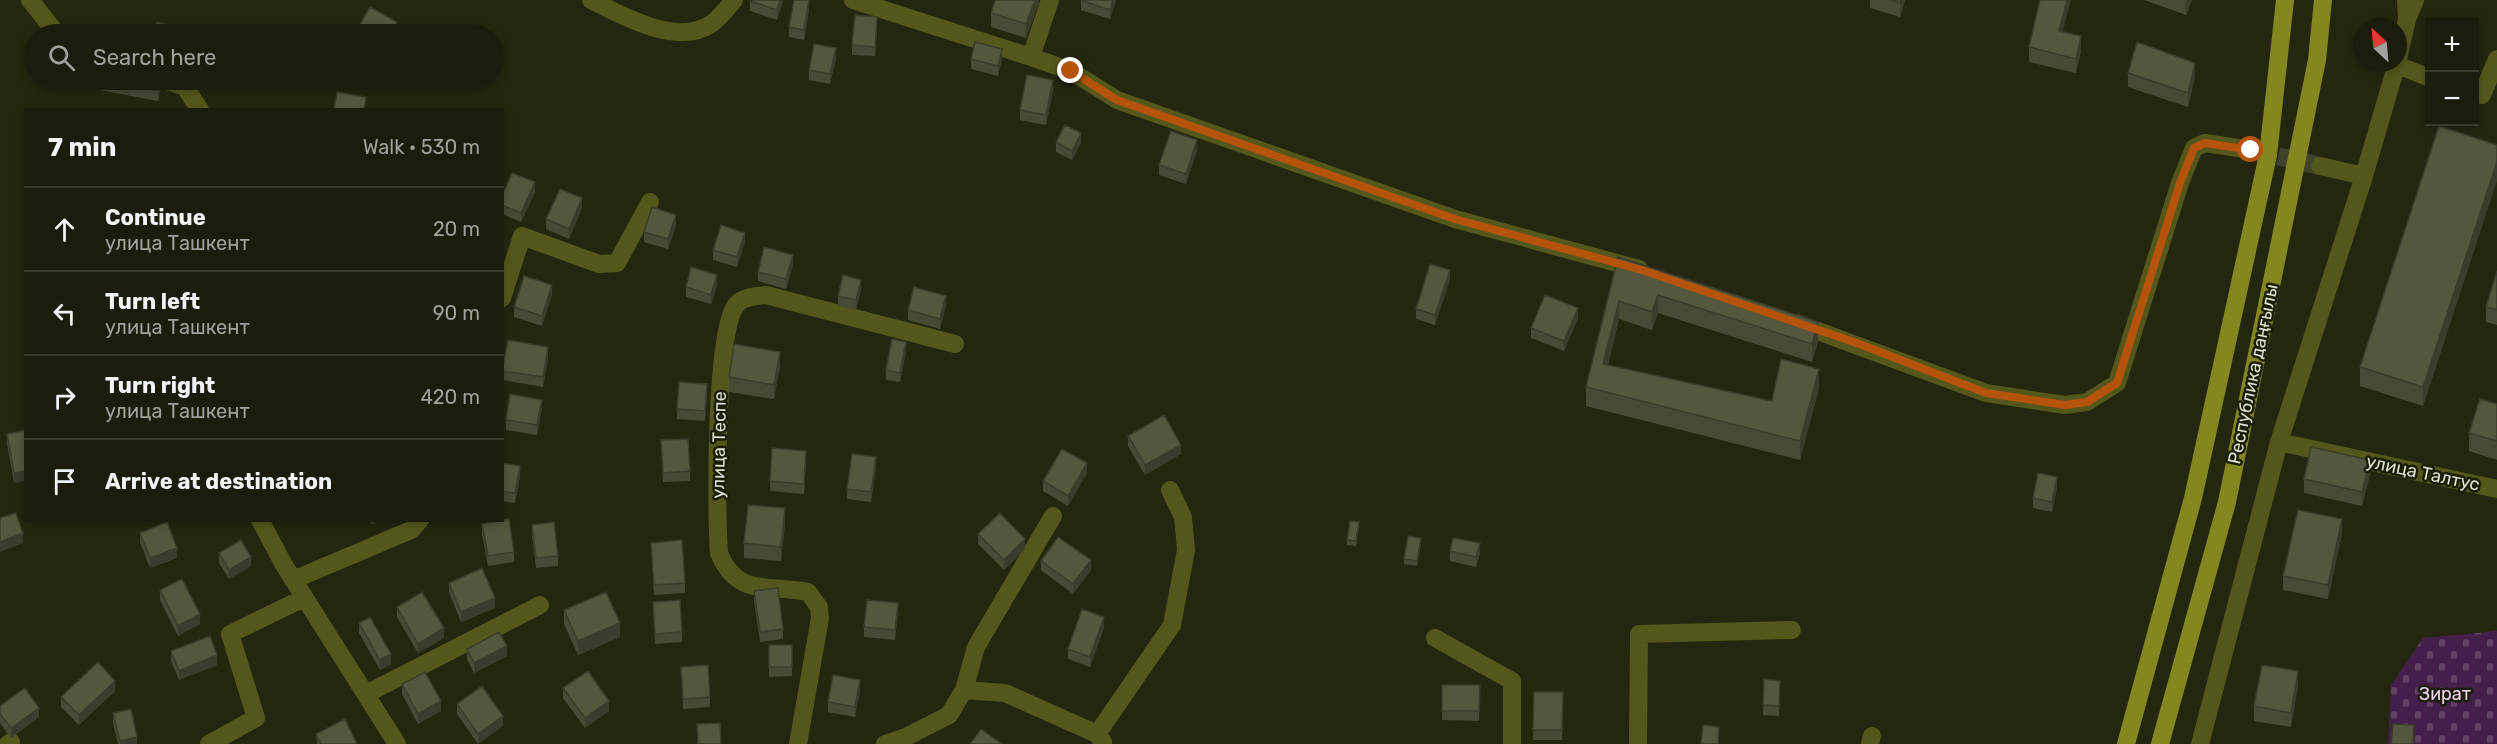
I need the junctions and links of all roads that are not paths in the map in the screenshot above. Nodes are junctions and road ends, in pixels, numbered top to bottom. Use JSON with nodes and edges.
{"nodes":[{"id":1,"x":30,"y":0,"type":"edge"},
{"id":2,"x":591,"y":0,"type":"edge"},
{"id":3,"x":734,"y":0,"type":"edge"},
{"id":4,"x":853,"y":0,"type":"edge"},
{"id":5,"x":1050,"y":0,"type":"edge"},
{"id":6,"x":2285,"y":0,"type":"edge"},
{"id":7,"x":2323,"y":0,"type":"edge"},
{"id":8,"x":2406,"y":0,"type":"edge"},
{"id":9,"x":2415,"y":0,"type":"edge"},
{"id":10,"x":2407,"y":18,"type":"edge"},
{"id":11,"x":2407,"y":19,"type":"edge"},
{"id":12,"x":49,"y":24,"type":"edge"},
{"id":13,"x":1030,"y":57,"type":"junction"},
{"id":14,"x":2497,"y":60,"type":"edge"},
{"id":15,"x":2407,"y":67,"type":"edge"},
{"id":16,"x":2394,"y":72,"type":"edge"},
{"id":17,"x":2425,"y":76,"type":"edge"},
{"id":18,"x":186,"y":90,"type":"edge"},
{"id":19,"x":2485,"y":96,"type":"edge"},
{"id":20,"x":199,"y":108,"type":"edge"},
{"id":21,"x":2251,"y":150,"type":"tunnel mouth"},
{"id":22,"x":2320,"y":166,"type":"tunnel mouth"},
{"id":23,"x":2364,"y":176,"type":"junction"},
{"id":24,"x":650,"y":202,"type":"dead end"},
{"id":25,"x":1653,"y":274,"type":"edge"},
{"id":26,"x":504,"y":292,"type":"edge"},
{"id":27,"x":1776,"y":316,"type":"edge"},
{"id":28,"x":955,"y":344,"type":"dead end"},
{"id":29,"x":2279,"y":442,"type":"junction"},
{"id":30,"x":2497,"y":489,"type":"edge"},
{"id":31,"x":1170,"y":490,"type":"dead end"},
{"id":32,"x":1053,"y":516,"type":"dead end"},
{"id":33,"x":262,"y":522,"type":"edge"},
{"id":34,"x":418,"y":522,"type":"edge"},
{"id":35,"x":293,"y":580,"type":"junction"},
{"id":36,"x":304,"y":598,"type":"junction"},
{"id":37,"x":540,"y":605,"type":"dead end"},
{"id":38,"x":1792,"y":630,"type":"dead end"},
{"id":39,"x":1435,"y":638,"type":"dead end"},
{"id":40,"x":964,"y":690,"type":"junction"},
{"id":41,"x":366,"y":694,"type":"junction"},
{"id":42,"x":1101,"y":739,"type":"edge"},
{"id":43,"x":209,"y":744,"type":"edge"},
{"id":44,"x":397,"y":744,"type":"edge"},
{"id":45,"x":798,"y":744,"type":"edge"},
{"id":46,"x":885,"y":744,"type":"edge"},
{"id":47,"x":1512,"y":744,"type":"edge"},
{"id":48,"x":1638,"y":744,"type":"edge"},
{"id":49,"x":2126,"y":744,"type":"edge"},
{"id":50,"x":2160,"y":744,"type":"edge"},
{"id":51,"x":2200,"y":744,"type":"edge"}],
"edges":[{"from":1,"to":12,"type":"street"},
{"from":2,"to":3,"type":"street"},
{"from":4,"to":13,"type":"street"},
{"from":5,"to":13,"type":"street"},
{"from":6,"to":49,"type":"main road","name":"Республика даңғылы"},
{"from":7,"to":50,"type":"main road","name":"Республика даңғылы"},
{"from":8,"to":10,"type":"street"},
{"from":9,"to":11,"type":"street"},
{"from":13,"to":25,"type":"street"},
{"from":14,"to":19,"type":"street"},
{"from":15,"to":17,"type":"street"},
{"from":16,"to":23,"type":"street"},
{"from":18,"to":20,"type":"street"},
{"from":21,"to":27,"type":"street"},
{"from":22,"to":23,"type":"street"},
{"from":23,"to":29,"type":"street"},
{"from":24,"to":26,"type":"street"},
{"from":28,"to":45,"type":"street","name":"улица Теспе"},
{"from":29,"to":30,"type":"street","name":"улица Талтус"},
{"from":29,"to":51,"type":"street"},
{"from":31,"to":42,"type":"street"},
{"from":32,"to":40,"type":"street"},
{"from":33,"to":35,"type":"street"},
{"from":34,"to":35,"type":"street"},
{"from":35,"to":36,"type":"street"},
{"from":36,"to":41,"type":"street"},
{"from":36,"to":43,"type":"street"},
{"from":37,"to":41,"type":"street"},
{"from":38,"to":48,"type":"street"},
{"from":39,"to":47,"type":"street"},
{"from":40,"to":42,"type":"street"},
{"from":40,"to":46,"type":"street"},
{"from":41,"to":44,"type":"street"}]}
